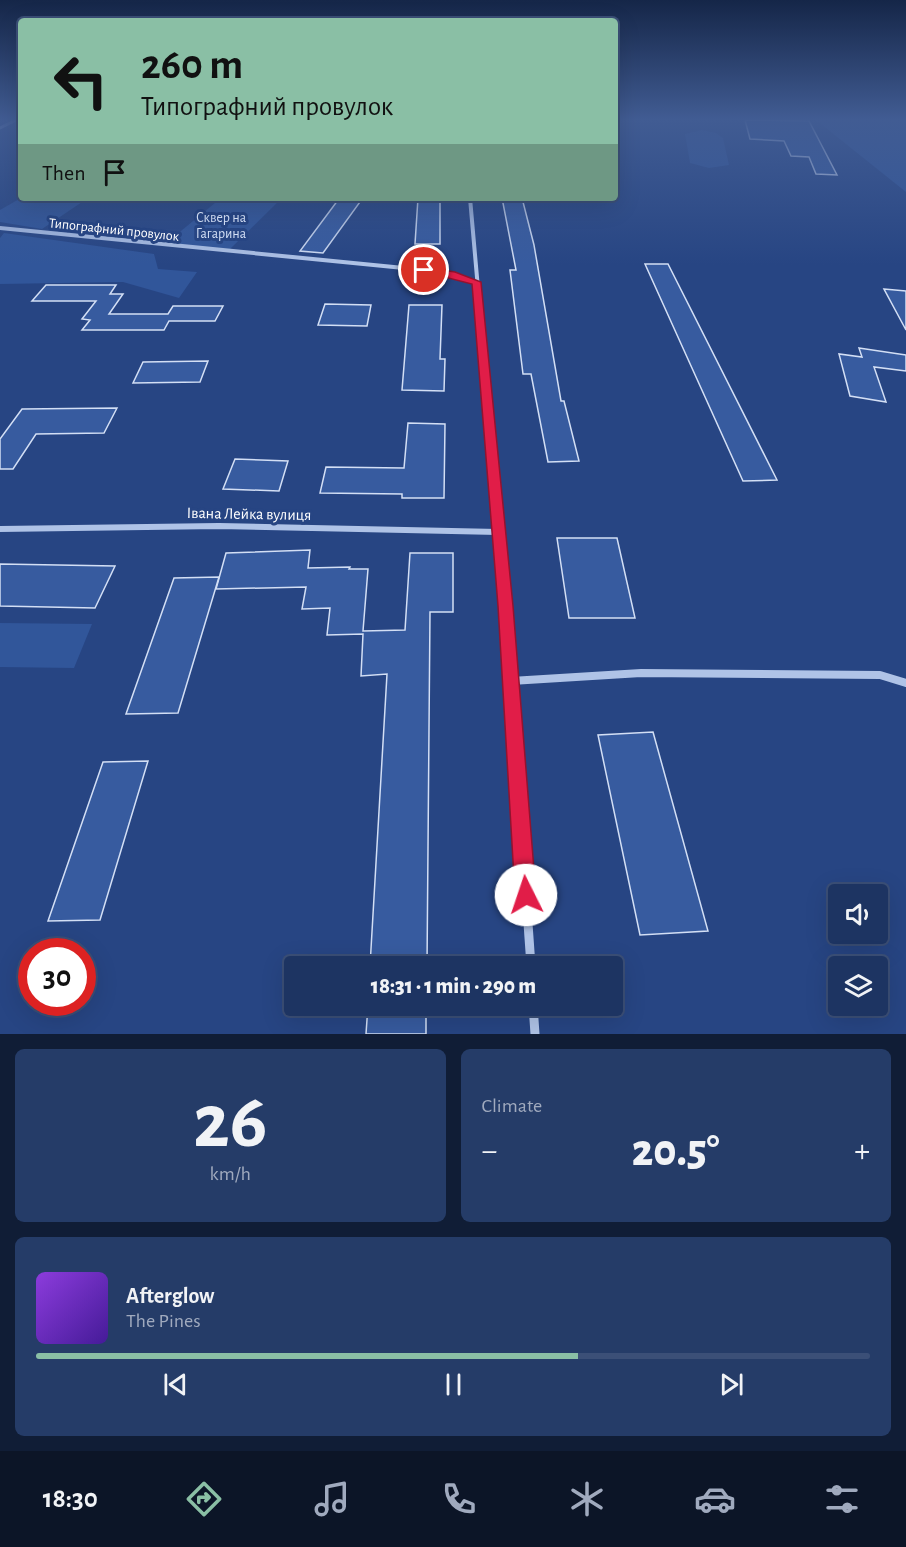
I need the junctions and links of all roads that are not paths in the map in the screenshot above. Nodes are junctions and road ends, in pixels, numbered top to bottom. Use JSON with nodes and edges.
{"nodes":[{"id":1,"x":470,"y":201,"type":"edge"},
{"id":2,"x":0,"y":228,"type":"edge"},
{"id":3,"x":476,"y":282,"type":"junction"},
{"id":4,"x":0,"y":529,"type":"edge"},
{"id":5,"x":498,"y":532,"type":"junction"},
{"id":6,"x":511,"y":681,"type":"junction"},
{"id":7,"x":906,"y":683,"type":"edge"},
{"id":8,"x":530,"y":956,"type":"edge"},
{"id":9,"x":534,"y":1016,"type":"edge"},
{"id":10,"x":536,"y":1034,"type":"edge"}],
"edges":[{"from":1,"to":3,"type":"street"},
{"from":2,"to":3,"type":"street","name":"Типографний провулок"},
{"from":3,"to":5,"type":"street"},
{"from":4,"to":5,"type":"street","name":"Івана Лейка вулиця"},
{"from":5,"to":6,"type":"street"},
{"from":6,"to":7,"type":"street"},
{"from":6,"to":8,"type":"street"},
{"from":9,"to":10,"type":"street"}]}
